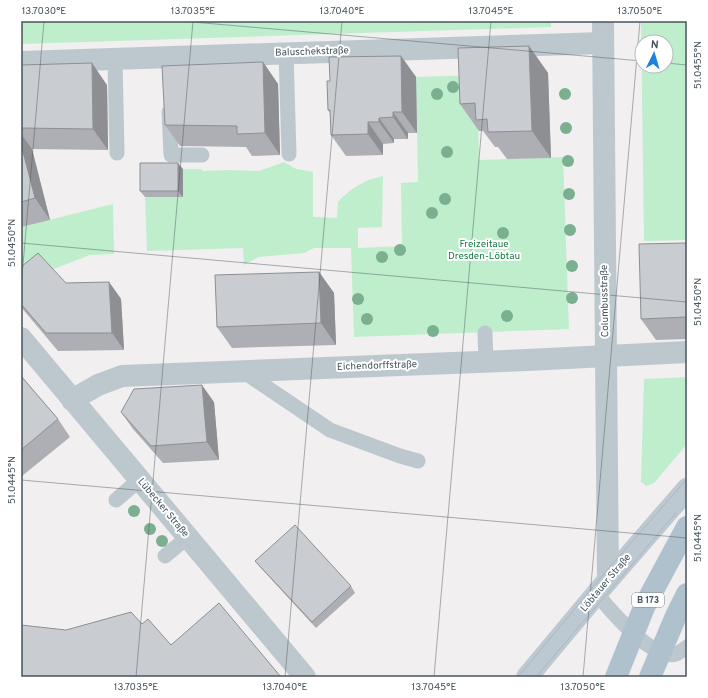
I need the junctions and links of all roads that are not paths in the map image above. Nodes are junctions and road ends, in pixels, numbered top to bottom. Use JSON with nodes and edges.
{"nodes":[{"id":1,"x":603,"y":21,"type":"edge"},
{"id":2,"x":603,"y":43,"type":"junction"},
{"id":3,"x":286,"y":53,"type":"junction"},
{"id":4,"x":115,"y":59,"type":"junction"},
{"id":5,"x":21,"y":62,"type":"edge"},
{"id":6,"x":168,"y":95,"type":"edge"},
{"id":7,"x":117,"y":154,"type":"dead end"},
{"id":8,"x":289,"y":154,"type":"dead end"},
{"id":9,"x":202,"y":155,"type":"dead end"},
{"id":10,"x":484,"y":333,"type":"dead end"},
{"id":11,"x":21,"y":338,"type":"edge"},
{"id":12,"x":687,"y":352,"type":"edge"},
{"id":13,"x":606,"y":357,"type":"junction"},
{"id":14,"x":486,"y":362,"type":"junction"},
{"id":15,"x":244,"y":372,"type":"junction"},
{"id":16,"x":72,"y":400,"type":"junction"},
{"id":17,"x":418,"y":460,"type":"dead end"},
{"id":18,"x":139,"y":480,"type":"junction"},
{"id":19,"x":687,"y":489,"type":"edge"},
{"id":20,"x":116,"y":500,"type":"dead end"},
{"id":21,"x":687,"y":527,"type":"edge"},
{"id":22,"x":188,"y":537,"type":"junction"},
{"id":23,"x":165,"y":556,"type":"dead end"},
{"id":24,"x":602,"y":587,"type":"junction"},
{"id":25,"x":687,"y":594,"type":"edge"},
{"id":26,"x":687,"y":647,"type":"edge"},
{"id":27,"x":306,"y":677,"type":"edge"},
{"id":28,"x":527,"y":677,"type":"edge"},
{"id":29,"x":616,"y":677,"type":"edge"},
{"id":30,"x":650,"y":677,"type":"edge"}],
"edges":[{"from":1,"to":2,"type":"street","name":"Columbusstraße"},
{"from":2,"to":3,"type":"street","name":"Baluschekstraße"},
{"from":2,"to":13,"type":"street","name":"Columbusstraße"},
{"from":3,"to":4,"type":"street","name":"Baluschekstraße"},
{"from":3,"to":8,"type":"lane"},
{"from":4,"to":5,"type":"street","name":"Baluschekstraße"},
{"from":4,"to":7,"type":"lane"},
{"from":6,"to":9,"type":"lane"},
{"from":10,"to":14,"type":"lane"},
{"from":11,"to":16,"type":"street","name":"Lübecker Straße"},
{"from":12,"to":13,"type":"street","name":"Eichendorffstraße"},
{"from":13,"to":14,"type":"street","name":"Eichendorffstraße"},
{"from":13,"to":24,"type":"street","name":"Columbusstraße"},
{"from":14,"to":15,"type":"street","name":"Eichendorffstraße"},
{"from":15,"to":16,"type":"street","name":"Eichendorffstraße"},
{"from":15,"to":17,"type":"lane"},
{"from":16,"to":18,"type":"street","name":"Lübecker Straße"},
{"from":18,"to":20,"type":"lane"},
{"from":18,"to":22,"type":"street","name":"Lübecker Straße"},
{"from":19,"to":24,"type":"main road","name":"Löbtauer Straße"},
{"from":21,"to":29,"type":"main road","number":"B 173"},
{"from":22,"to":23,"type":"lane"},
{"from":22,"to":27,"type":"street","name":"Lübecker Straße"},
{"from":24,"to":26,"type":"lane"},
{"from":24,"to":28,"type":"main road","name":"Löbtauer Straße"},
{"from":25,"to":30,"type":"main road","number":"B 173"}]}
